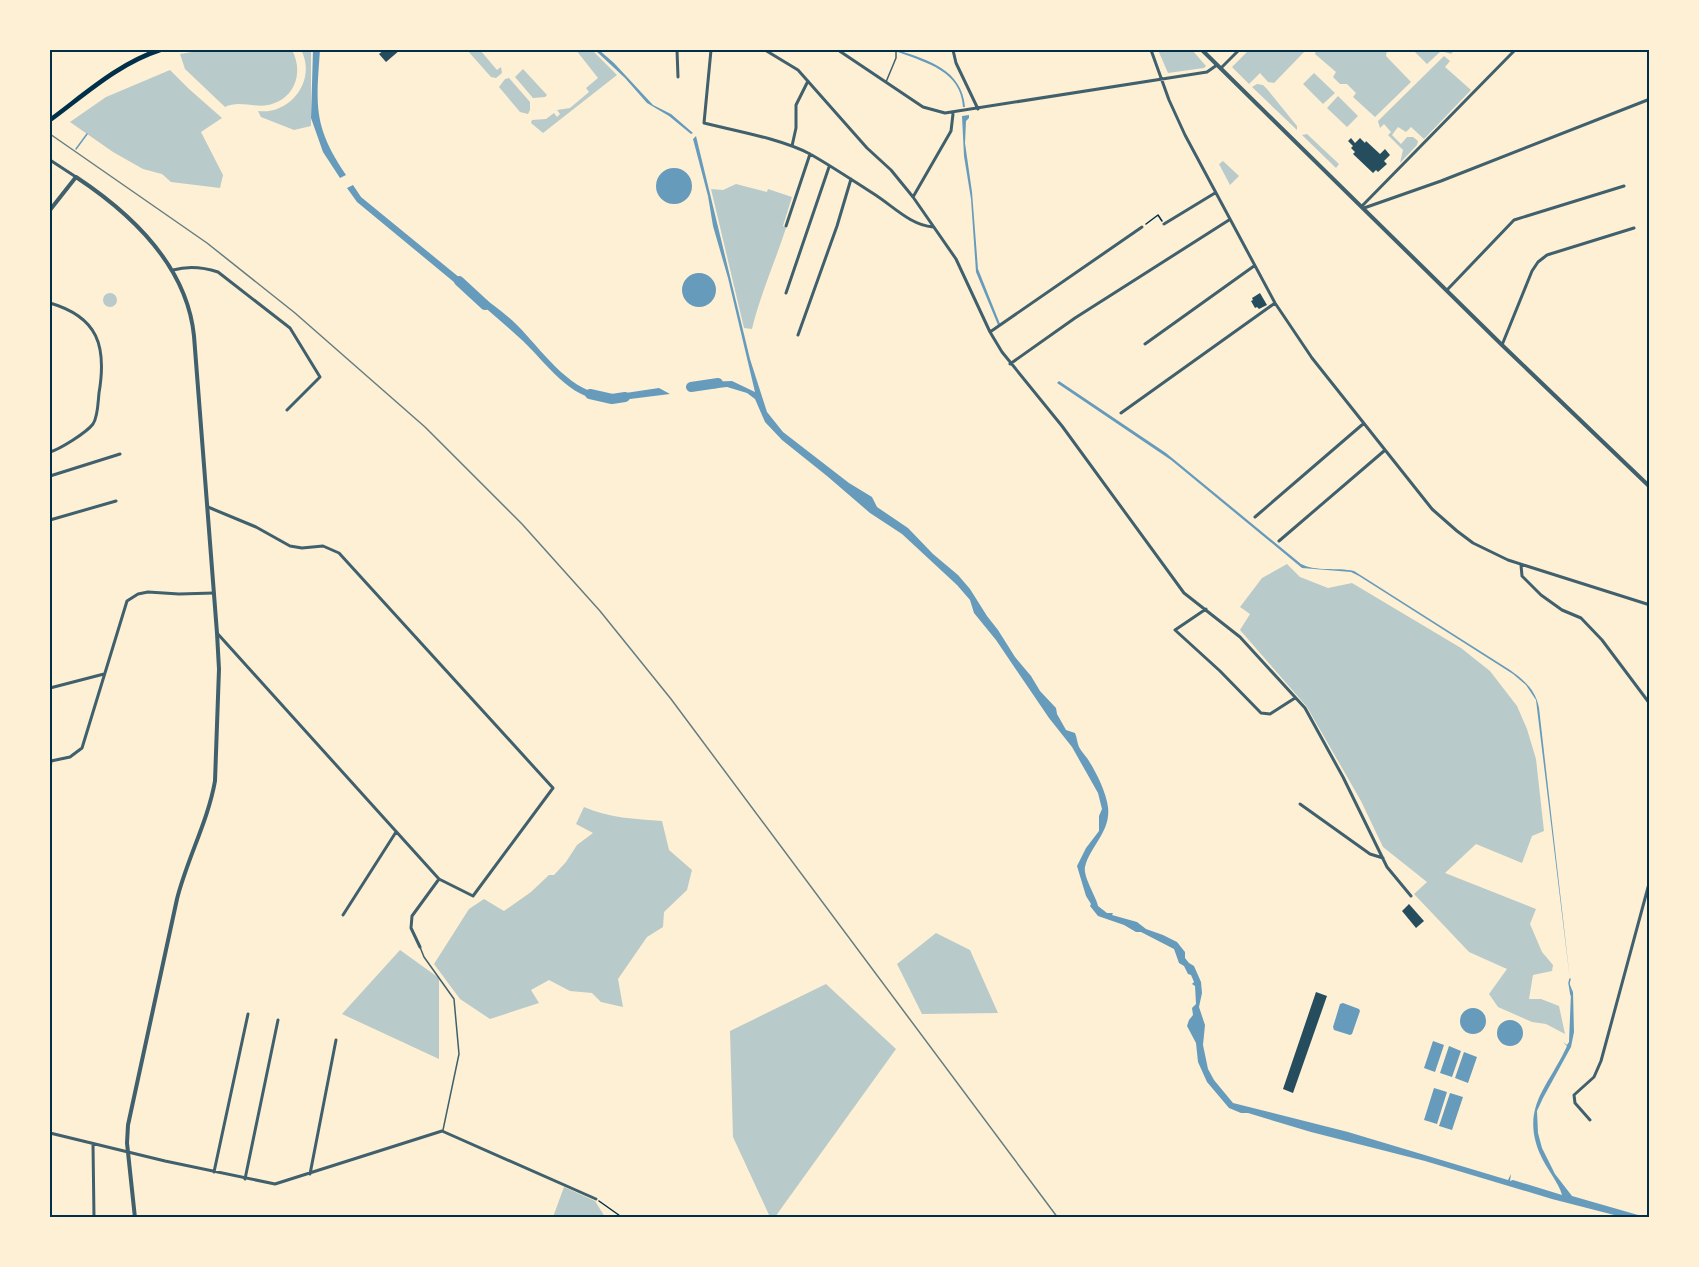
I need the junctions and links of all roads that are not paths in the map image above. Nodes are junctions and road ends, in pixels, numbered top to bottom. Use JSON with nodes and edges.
{"nodes":[{"id":1,"x":160,"y":50,"type":"edge"},
{"id":2,"x":677,"y":50,"type":"edge"},
{"id":3,"x":711,"y":50,"type":"edge"},
{"id":4,"x":765,"y":50,"type":"edge"},
{"id":5,"x":838,"y":50,"type":"edge"},
{"id":6,"x":896,"y":50,"type":"edge"},
{"id":7,"x":954,"y":50,"type":"edge"},
{"id":8,"x":1151,"y":50,"type":"edge"},
{"id":9,"x":1202,"y":50,"type":"edge"},
{"id":10,"x":1239,"y":50,"type":"edge"},
{"id":11,"x":1515,"y":50,"type":"edge"},
{"id":12,"x":1219,"y":66,"type":"junction"},
{"id":13,"x":678,"y":77,"type":"dead end"},
{"id":14,"x":1162,"y":79,"type":"junction"},
{"id":15,"x":808,"y":81,"type":"junction"},
{"id":16,"x":886,"y":82,"type":"junction"},
{"id":17,"x":1650,"y":99,"type":"edge"},
{"id":18,"x":978,"y":109,"type":"junction"},
{"id":19,"x":953,"y":113,"type":"junction"},
{"id":20,"x":50,"y":120,"type":"edge"},
{"id":21,"x":792,"y":146,"type":"junction"},
{"id":22,"x":810,"y":154,"type":"junction"},
{"id":23,"x":50,"y":160,"type":"edge"},
{"id":24,"x":829,"y":166,"type":"junction"},
{"id":25,"x":76,"y":177,"type":"junction"},
{"id":26,"x":851,"y":179,"type":"junction"},
{"id":27,"x":1624,"y":186,"type":"dead end"},
{"id":28,"x":1215,"y":193,"type":"junction"},
{"id":29,"x":913,"y":197,"type":"junction"},
{"id":30,"x":1363,"y":207,"type":"junction"},
{"id":31,"x":50,"y":210,"type":"edge"},
{"id":32,"x":1229,"y":220,"type":"junction"},
{"id":33,"x":1164,"y":224,"type":"road end"},
{"id":34,"x":786,"y":225,"type":"dead end"},
{"id":35,"x":933,"y":226,"type":"junction"},
{"id":36,"x":1142,"y":227,"type":"road end"},
{"id":37,"x":1634,"y":228,"type":"dead end"},
{"id":38,"x":1254,"y":266,"type":"junction"},
{"id":39,"x":173,"y":270,"type":"junction"},
{"id":40,"x":1447,"y":290,"type":"junction"},
{"id":41,"x":786,"y":293,"type":"dead end"},
{"id":42,"x":50,"y":303,"type":"edge"},
{"id":43,"x":1275,"y":303,"type":"junction"},
{"id":44,"x":990,"y":332,"type":"junction"},
{"id":45,"x":798,"y":334,"type":"dead end"},
{"id":46,"x":1145,"y":344,"type":"dead end"},
{"id":47,"x":1502,"y":345,"type":"junction"},
{"id":48,"x":1010,"y":364,"type":"junction"},
{"id":49,"x":286,"y":410,"type":"dead end"},
{"id":50,"x":1121,"y":413,"type":"dead end"},
{"id":51,"x":1363,"y":424,"type":"junction"},
{"id":52,"x":1384,"y":451,"type":"junction"},
{"id":53,"x":50,"y":452,"type":"edge"},
{"id":54,"x":120,"y":454,"type":"dead end"},
{"id":55,"x":50,"y":476,"type":"edge"},
{"id":56,"x":1650,"y":487,"type":"edge"},
{"id":57,"x":116,"y":501,"type":"dead end"},
{"id":58,"x":208,"y":507,"type":"junction"},
{"id":59,"x":1255,"y":516,"type":"dead end"},
{"id":60,"x":50,"y":520,"type":"edge"},
{"id":61,"x":1279,"y":541,"type":"dead end"},
{"id":62,"x":1521,"y":565,"type":"junction"},
{"id":63,"x":214,"y":593,"type":"junction"},
{"id":64,"x":1650,"y":605,"type":"edge"},
{"id":65,"x":1206,"y":609,"type":"junction"},
{"id":66,"x":217,"y":633,"type":"junction"},
{"id":67,"x":104,"y":674,"type":"junction"},
{"id":68,"x":50,"y":688,"type":"edge"},
{"id":69,"x":1295,"y":698,"type":"junction"},
{"id":70,"x":1650,"y":704,"type":"edge"},
{"id":71,"x":50,"y":770,"type":"edge"},
{"id":72,"x":1299,"y":804,"type":"dead end"},
{"id":73,"x":396,"y":832,"type":"junction"},
{"id":74,"x":1383,"y":858,"type":"junction"},
{"id":75,"x":439,"y":879,"type":"junction"},
{"id":76,"x":1650,"y":879,"type":"edge"},
{"id":77,"x":1412,"y":896,"type":"dead end"},
{"id":78,"x":343,"y":915,"type":"dead end"},
{"id":79,"x":420,"y":947,"type":"joint"},
{"id":80,"x":248,"y":1014,"type":"dead end"},
{"id":81,"x":278,"y":1020,"type":"dead end"},
{"id":82,"x":336,"y":1040,"type":"dead end"},
{"id":83,"x":1590,"y":1120,"type":"dead end"},
{"id":84,"x":442,"y":1131,"type":"junction"},
{"id":85,"x":50,"y":1133,"type":"edge"},
{"id":86,"x":93,"y":1144,"type":"junction"},
{"id":87,"x":127,"y":1152,"type":"junction"},
{"id":88,"x":214,"y":1172,"type":"junction"},
{"id":89,"x":310,"y":1174,"type":"junction"},
{"id":90,"x":245,"y":1179,"type":"junction"},
{"id":91,"x":596,"y":1199,"type":"road end"},
{"id":92,"x":94,"y":1218,"type":"edge"},
{"id":93,"x":135,"y":1218,"type":"edge"}],
"edges":[{"from":1,"to":20,"type":"main road"},
{"from":2,"to":13,"type":"street"},
{"from":3,"to":21,"type":"street"},
{"from":4,"to":15,"type":"street"},
{"from":5,"to":16,"type":"street"},
{"from":6,"to":16,"type":"lane"},
{"from":7,"to":18,"type":"street"},
{"from":8,"to":14,"type":"street"},
{"from":9,"to":12,"type":"street"},
{"from":10,"to":12,"type":"street"},
{"from":11,"to":30,"type":"street"},
{"from":12,"to":14,"type":"street"},
{"from":12,"to":30,"type":"street"},
{"from":14,"to":18,"type":"street"},
{"from":14,"to":28,"type":"street"},
{"from":15,"to":21,"type":"street"},
{"from":15,"to":29,"type":"street"},
{"from":16,"to":19,"type":"street"},
{"from":17,"to":30,"type":"street"},
{"from":18,"to":19,"type":"street"},
{"from":19,"to":29,"type":"street"},
{"from":21,"to":22,"type":"street"},
{"from":22,"to":24,"type":"street"},
{"from":22,"to":34,"type":"street"},
{"from":23,"to":25,"type":"street"},
{"from":24,"to":26,"type":"street"},
{"from":24,"to":41,"type":"street"},
{"from":25,"to":31,"type":"street"},
{"from":25,"to":39,"type":"street"},
{"from":26,"to":35,"type":"street"},
{"from":26,"to":45,"type":"street"},
{"from":27,"to":40,"type":"street"},
{"from":28,"to":32,"type":"street"},
{"from":28,"to":33,"type":"street"},
{"from":29,"to":35,"type":"street"},
{"from":30,"to":40,"type":"street"},
{"from":32,"to":38,"type":"street"},
{"from":32,"to":48,"type":"street"},
{"from":35,"to":44,"type":"street"},
{"from":36,"to":44,"type":"street"},
{"from":37,"to":47,"type":"street"},
{"from":38,"to":43,"type":"street"},
{"from":38,"to":46,"type":"street"},
{"from":39,"to":49,"type":"street"},
{"from":39,"to":58,"type":"street"},
{"from":40,"to":47,"type":"street"},
{"from":42,"to":53,"type":"street"},
{"from":43,"to":50,"type":"street"},
{"from":43,"to":51,"type":"street"},
{"from":44,"to":48,"type":"street"},
{"from":47,"to":56,"type":"street"},
{"from":48,"to":65,"type":"street"},
{"from":51,"to":52,"type":"street"},
{"from":51,"to":59,"type":"street"},
{"from":52,"to":61,"type":"street"},
{"from":52,"to":62,"type":"street"},
{"from":54,"to":55,"type":"street"},
{"from":57,"to":60,"type":"street"},
{"from":58,"to":63,"type":"street"},
{"from":58,"to":75,"type":"street"},
{"from":62,"to":64,"type":"street"},
{"from":62,"to":70,"type":"street"},
{"from":63,"to":66,"type":"street"},
{"from":63,"to":67,"type":"street"},
{"from":65,"to":69,"type":"street"},
{"from":65,"to":69,"type":"street"},
{"from":66,"to":73,"type":"street"},
{"from":66,"to":87,"type":"street"},
{"from":67,"to":68,"type":"street"},
{"from":67,"to":71,"type":"street"},
{"from":69,"to":74,"type":"street"},
{"from":72,"to":74,"type":"street"},
{"from":73,"to":75,"type":"street"},
{"from":73,"to":78,"type":"street"},
{"from":74,"to":77,"type":"street"},
{"from":75,"to":79,"type":"street"},
{"from":76,"to":83,"type":"street"},
{"from":79,"to":84,"type":"lane"},
{"from":80,"to":88,"type":"street"},
{"from":81,"to":90,"type":"street"},
{"from":82,"to":89,"type":"street"},
{"from":84,"to":89,"type":"street"},
{"from":84,"to":91,"type":"street"},
{"from":85,"to":86,"type":"street"},
{"from":86,"to":87,"type":"street"},
{"from":86,"to":92,"type":"street"},
{"from":87,"to":88,"type":"street"},
{"from":87,"to":93,"type":"street"},
{"from":88,"to":90,"type":"street"},
{"from":89,"to":90,"type":"street"}]}
